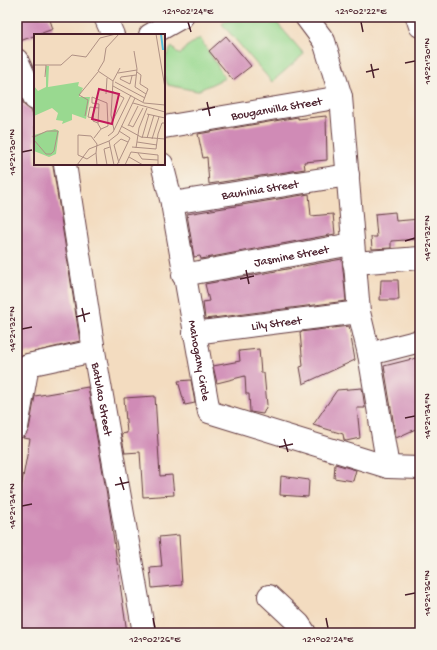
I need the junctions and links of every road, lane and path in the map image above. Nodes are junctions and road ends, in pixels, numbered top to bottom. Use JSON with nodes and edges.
{"nodes":[{"id":1,"x":106,"y":17,"type":"edge"},
{"id":2,"x":182,"y":17,"type":"edge"},
{"id":3,"x":306,"y":17,"type":"edge"},
{"id":4,"x":417,"y":17,"type":"edge"},
{"id":5,"x":420,"y":26,"type":"edge"},
{"id":6,"x":113,"y":34,"type":"edge"},
{"id":7,"x":152,"y":34,"type":"edge"},
{"id":8,"x":17,"y":60,"type":"edge"},
{"id":9,"x":34,"y":97,"type":"edge"},
{"id":10,"x":341,"y":98,"type":"junction"},
{"id":11,"x":165,"y":127,"type":"edge"},
{"id":12,"x":65,"y":165,"type":"edge"},
{"id":13,"x":162,"y":165,"type":"edge"},
{"id":14,"x":348,"y":175,"type":"junction"},
{"id":15,"x":172,"y":203,"type":"junction"},
{"id":16,"x":353,"y":254,"type":"junction"},
{"id":17,"x":420,"y":258,"type":"edge"},
{"id":18,"x":183,"y":275,"type":"junction"},
{"id":19,"x":359,"y":312,"type":"junction"},
{"id":20,"x":194,"y":333,"type":"junction"},
{"id":21,"x":420,"y":342,"type":"edge"},
{"id":22,"x":94,"y":352,"type":"junction"},
{"id":23,"x":369,"y":354,"type":"junction"},
{"id":24,"x":17,"y":427,"type":"edge"},
{"id":25,"x":388,"y":466,"type":"junction"},
{"id":26,"x":420,"y":468,"type":"edge"},
{"id":27,"x":269,"y":596,"type":"dead end"},
{"id":28,"x":144,"y":633,"type":"edge"},
{"id":29,"x":305,"y":633,"type":"edge"}],
"edges":[{"from":1,"to":6,"type":"street"},
{"from":2,"to":7,"type":"street"},
{"from":3,"to":10,"type":"street"},
{"from":4,"to":5,"type":"street"},
{"from":8,"to":9,"type":"street"},
{"from":10,"to":11,"type":"street","name":"Bouganvilla Street"},
{"from":10,"to":14,"type":"street"},
{"from":12,"to":22,"type":"street","name":"Batulao Street"},
{"from":13,"to":15,"type":"street","name":"Mahogany Circle"},
{"from":14,"to":15,"type":"street","name":"Bauhinia Street"},
{"from":14,"to":16,"type":"street"},
{"from":15,"to":18,"type":"street","name":"Mahogany Circle"},
{"from":16,"to":17,"type":"street","name":"Jasmine Street"},
{"from":16,"to":18,"type":"street","name":"Jasmine Street"},
{"from":16,"to":19,"type":"street"},
{"from":18,"to":20,"type":"street","name":"Mahogany Circle"},
{"from":19,"to":20,"type":"street","name":"Lily Street"},
{"from":19,"to":23,"type":"street"},
{"from":20,"to":25,"type":"street","name":"Mahogany Circle"},
{"from":21,"to":23,"type":"street"},
{"from":22,"to":24,"type":"street"},
{"from":22,"to":28,"type":"street","name":"Batulao Street"},
{"from":23,"to":25,"type":"street"},
{"from":25,"to":26,"type":"street","name":"Mahogany Circle"},
{"from":27,"to":29,"type":"street"}]}
